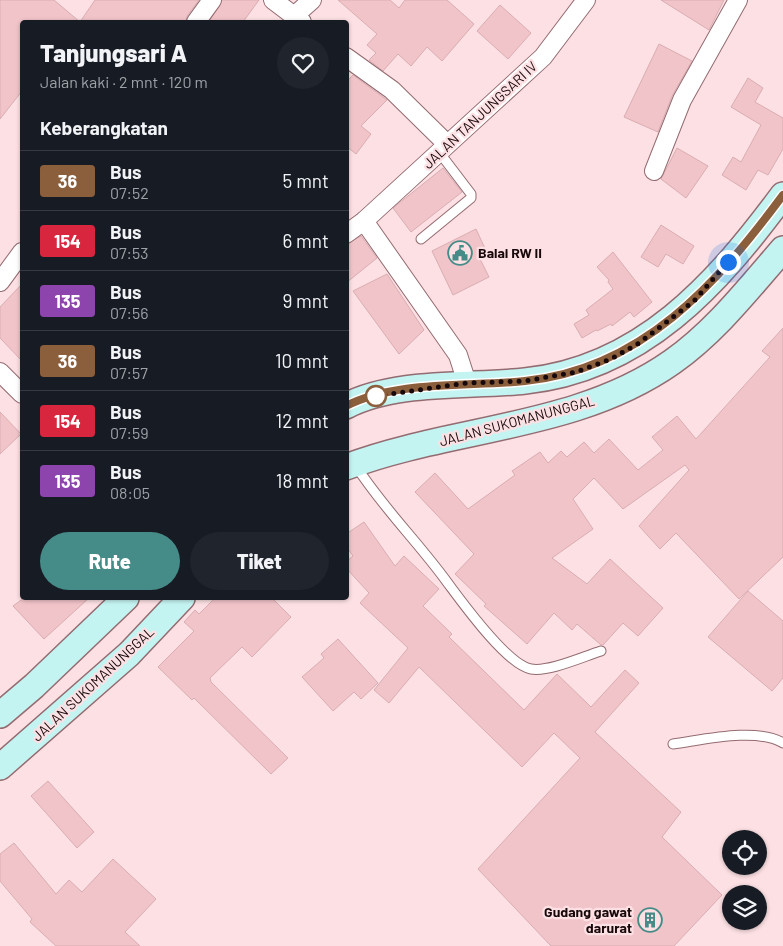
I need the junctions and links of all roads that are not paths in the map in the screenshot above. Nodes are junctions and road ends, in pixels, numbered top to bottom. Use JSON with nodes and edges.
{"nodes":[{"id":1,"x":212,"y":0,"type":"edge"},
{"id":2,"x":273,"y":0,"type":"edge"},
{"id":3,"x":312,"y":0,"type":"edge"},
{"id":4,"x":586,"y":0,"type":"edge"},
{"id":5,"x":738,"y":0,"type":"edge"},
{"id":6,"x":298,"y":19,"type":"edge"},
{"id":7,"x":197,"y":20,"type":"edge"},
{"id":8,"x":349,"y":59,"type":"edge"},
{"id":9,"x":443,"y":148,"type":"junction"},
{"id":10,"x":654,"y":171,"type":"dead end"},
{"id":11,"x":783,"y":195,"type":"edge"},
{"id":12,"x":364,"y":221,"type":"junction"},
{"id":13,"x":349,"y":232,"type":"edge"},
{"id":14,"x":421,"y":239,"type":"dead end"},
{"id":15,"x":783,"y":249,"type":"edge"},
{"id":16,"x":20,"y":255,"type":"edge"},
{"id":17,"x":0,"y":282,"type":"edge"},
{"id":18,"x":0,"y":372,"type":"edge"},
{"id":19,"x":467,"y":383,"type":"junction"},
{"id":20,"x":20,"y":392,"type":"edge"},
{"id":21,"x":349,"y":404,"type":"edge"},
{"id":22,"x":350,"y":465,"type":"edge"},
{"id":23,"x":124,"y":600,"type":"edge"},
{"id":24,"x":180,"y":600,"type":"edge"},
{"id":25,"x":600,"y":651,"type":"dead end"},
{"id":26,"x":0,"y":716,"type":"edge"},
{"id":27,"x":783,"y":743,"type":"edge"},
{"id":28,"x":674,"y":744,"type":"dead end"},
{"id":29,"x":0,"y":767,"type":"edge"}],
"edges":[{"from":1,"to":7,"type":"street"},
{"from":2,"to":6,"type":"street"},
{"from":3,"to":6,"type":"street"},
{"from":4,"to":9,"type":"street","name":"JALAN TANJUNGSARI IV"},
{"from":5,"to":10,"type":"street"},
{"from":8,"to":9,"type":"street"},
{"from":9,"to":12,"type":"street","name":"JALAN TANJUNGSARI IV"},
{"from":9,"to":14,"type":"lane"},
{"from":11,"to":19,"type":"main road"},
{"from":12,"to":13,"type":"street","name":"JALAN TANJUNGSARI IV"},
{"from":12,"to":19,"type":"street"},
{"from":15,"to":22,"type":"main road","name":"JALAN SUKOMANUNGGAL"},
{"from":16,"to":17,"type":"street"},
{"from":18,"to":20,"type":"street"},
{"from":19,"to":21,"type":"main road"},
{"from":22,"to":25,"type":"lane"},
{"from":23,"to":26,"type":"main road"},
{"from":24,"to":29,"type":"main road","name":"JALAN SUKOMANUNGGAL"},
{"from":27,"to":28,"type":"lane"}]}
